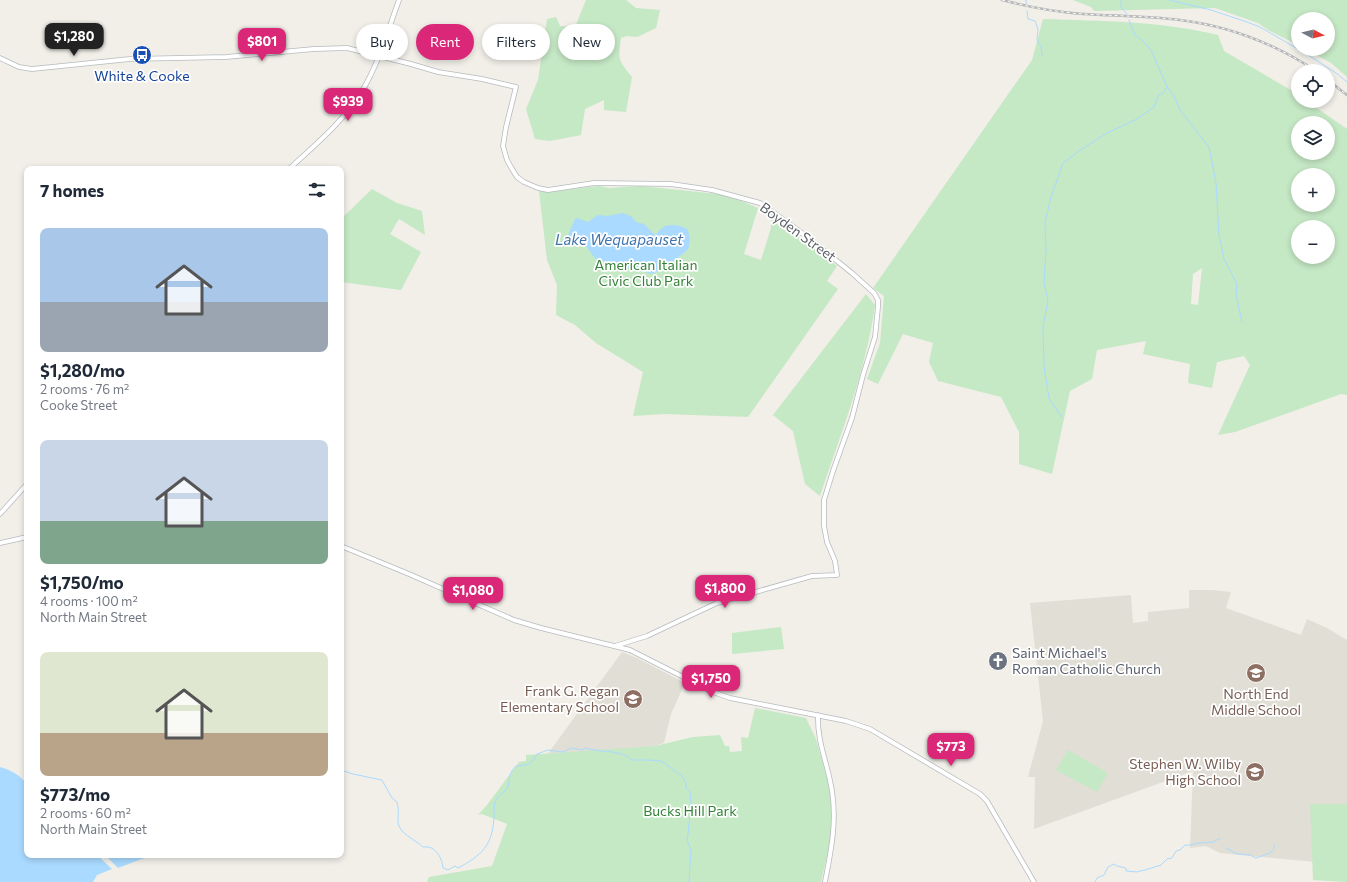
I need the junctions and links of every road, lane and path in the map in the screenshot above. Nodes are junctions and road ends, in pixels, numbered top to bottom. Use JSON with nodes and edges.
{"nodes":[{"id":1,"x":399,"y":0,"type":"edge"},
{"id":2,"x":390,"y":24,"type":"edge"},
{"id":3,"x":356,"y":49,"type":"edge"},
{"id":4,"x":0,"y":58,"type":"edge"},
{"id":5,"x":377,"y":60,"type":"edge"},
{"id":6,"x":396,"y":60,"type":"edge"},
{"id":7,"x":292,"y":166,"type":"edge"},
{"id":8,"x":24,"y":487,"type":"edge"},
{"id":9,"x":0,"y":514,"type":"edge"},
{"id":10,"x":24,"y":538,"type":"edge"},
{"id":11,"x":0,"y":543,"type":"edge"},
{"id":12,"x":344,"y":547,"type":"edge"},
{"id":13,"x":615,"y":646,"type":"junction"},
{"id":14,"x":818,"y":716,"type":"junction"},
{"id":15,"x":825,"y":882,"type":"edge"},
{"id":16,"x":1034,"y":882,"type":"edge"}],
"edges":[{"from":1,"to":2,"type":"main road"},
{"from":3,"to":4,"type":"main road"},
{"from":5,"to":7,"type":"main road"},
{"from":6,"to":13,"type":"main road","name":"Boyden Street"},
{"from":8,"to":9,"type":"main road"},
{"from":10,"to":11,"type":"main road"},
{"from":12,"to":13,"type":"main road"},
{"from":13,"to":14,"type":"main road"},
{"from":14,"to":15,"type":"main road"},
{"from":14,"to":16,"type":"main road"}]}
